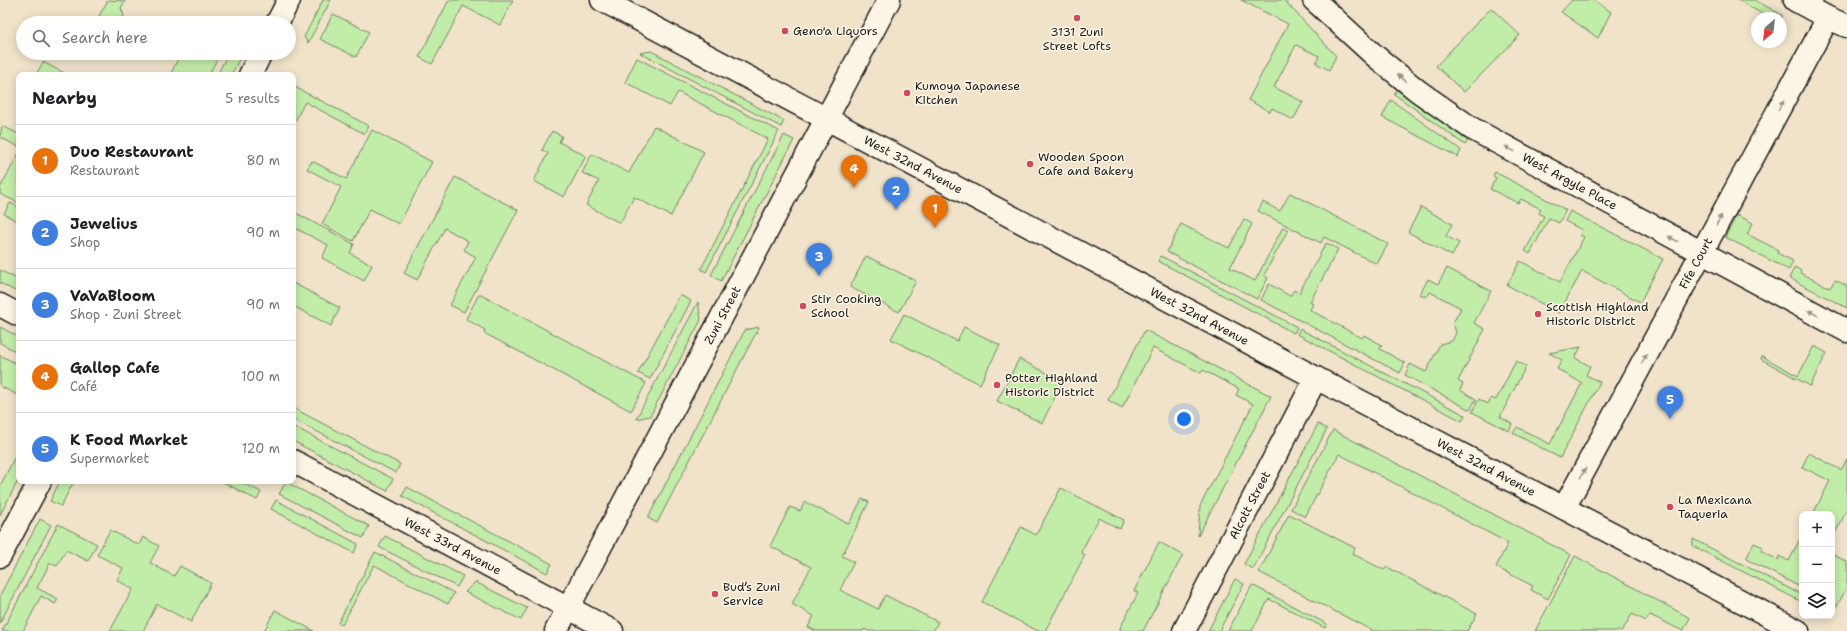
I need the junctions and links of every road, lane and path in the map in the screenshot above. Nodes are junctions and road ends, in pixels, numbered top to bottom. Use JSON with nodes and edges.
{"nodes":[{"id":1,"x":289,"y":0,"type":"edge"},
{"id":2,"x":602,"y":0,"type":"edge"},
{"id":3,"x":889,"y":0,"type":"edge"},
{"id":4,"x":1314,"y":0,"type":"edge"},
{"id":5,"x":1795,"y":0,"type":"edge"},
{"id":6,"x":281,"y":16,"type":"edge"},
{"id":7,"x":1837,"y":22,"type":"edge"},
{"id":8,"x":258,"y":60,"type":"edge"},
{"id":9,"x":252,"y":72,"type":"edge"},
{"id":10,"x":826,"y":119,"type":"junction"},
{"id":11,"x":1701,"y":254,"type":"junction"},
{"id":12,"x":0,"y":305,"type":"edge"},
{"id":13,"x":16,"y":313,"type":"edge"},
{"id":14,"x":1847,"y":331,"type":"edge"},
{"id":15,"x":1316,"y":378,"type":"junction"},
{"id":16,"x":296,"y":463,"type":"edge"},
{"id":17,"x":38,"y":484,"type":"edge"},
{"id":18,"x":1564,"y":508,"type":"junction"},
{"id":19,"x":0,"y":556,"type":"edge"},
{"id":20,"x":568,"y":608,"type":"junction"},
{"id":21,"x":556,"y":631,"type":"edge"},
{"id":22,"x":612,"y":631,"type":"edge"},
{"id":23,"x":1184,"y":631,"type":"edge"},
{"id":24,"x":1798,"y":631,"type":"edge"}],
"edges":[{"from":1,"to":6,"type":"street"},
{"from":2,"to":10,"type":"street","name":"West 32nd Avenue"},
{"from":3,"to":10,"type":"street","name":"Zuni Street"},
{"from":11,"to":4,"type":"street","name":"West Argyle Place","one_way":true},
{"from":5,"to":7,"type":"street"},
{"from":11,"to":7,"type":"street","name":"Fife Court","one_way":true},
{"from":8,"to":9,"type":"street"},
{"from":10,"to":15,"type":"street","name":"West 32nd Avenue"},
{"from":10,"to":20,"type":"street","name":"Zuni Street"},
{"from":14,"to":11,"type":"street","name":"West Argyle Place","one_way":true},
{"from":18,"to":11,"type":"street","name":"Fife Court","one_way":true},
{"from":12,"to":13,"type":"street"},
{"from":15,"to":18,"type":"street","name":"West 32nd Avenue"},
{"from":15,"to":23,"type":"street","name":"Alcott Street"},
{"from":16,"to":20,"type":"street","name":"West 33rd Avenue"},
{"from":17,"to":19,"type":"street"},
{"from":18,"to":24,"type":"street","name":"West 32nd Avenue"},
{"from":20,"to":21,"type":"street","name":"Zuni Street"},
{"from":20,"to":22,"type":"street","name":"West 33rd Avenue"}]}
